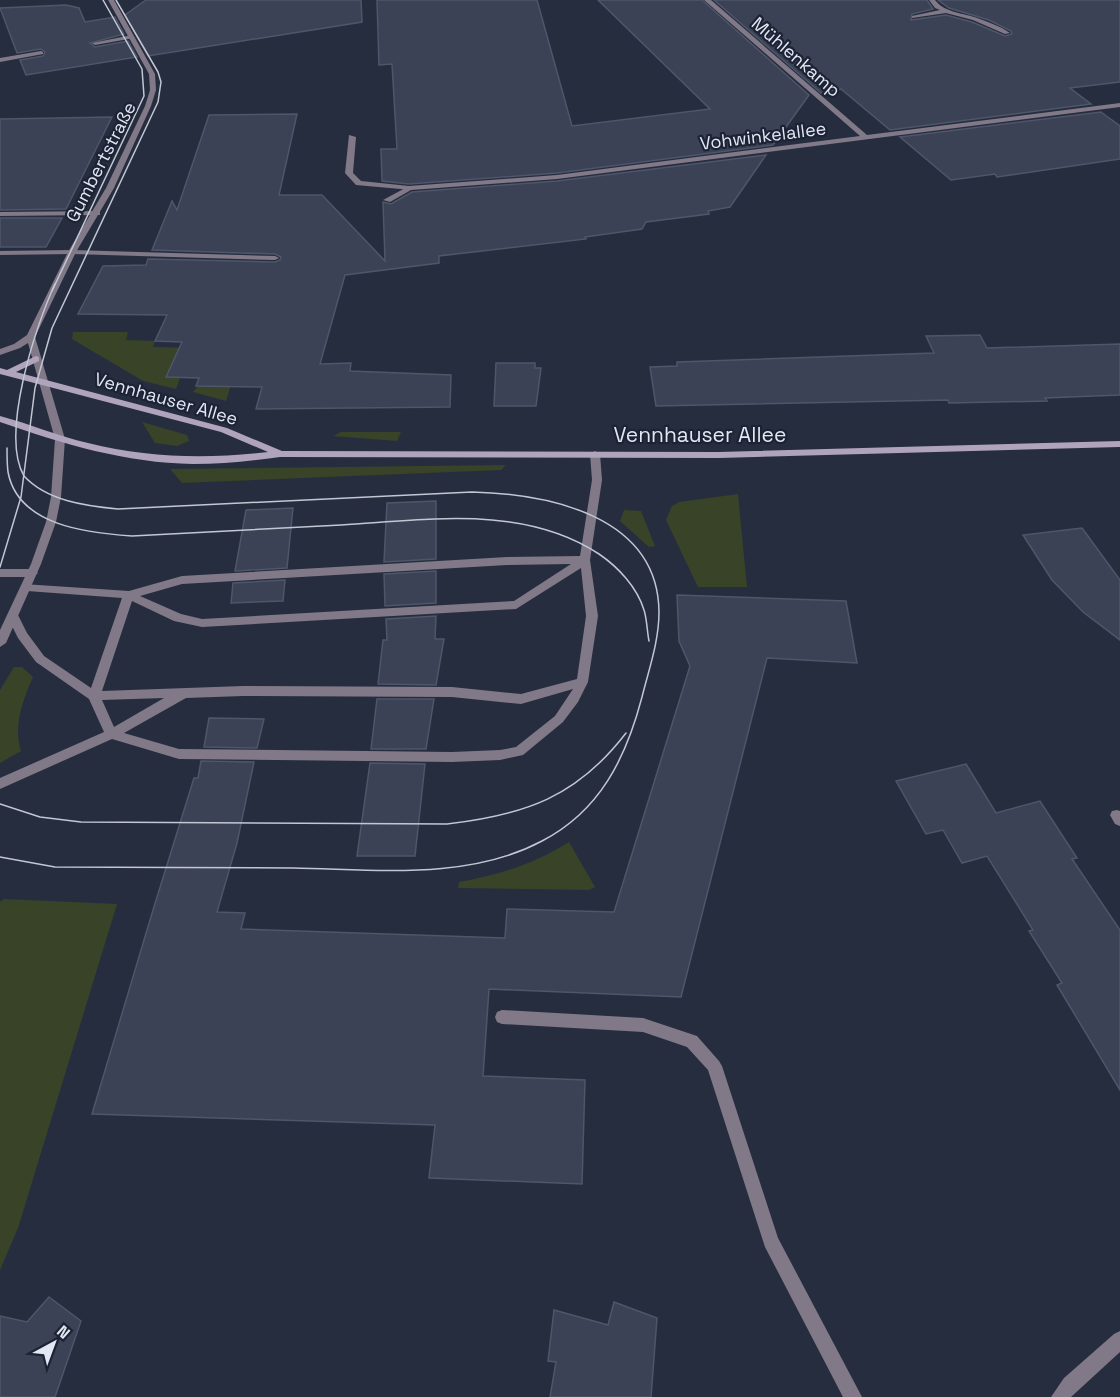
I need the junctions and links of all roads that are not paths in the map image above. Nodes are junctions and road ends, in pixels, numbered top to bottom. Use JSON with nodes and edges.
{"nodes":[{"id":1,"x":111,"y":0,"type":"edge"},
{"id":2,"x":707,"y":0,"type":"edge"},
{"id":3,"x":932,"y":0,"type":"edge"},
{"id":4,"x":946,"y":11,"type":"junction"},
{"id":5,"x":914,"y":17,"type":"dead end"},
{"id":6,"x":1007,"y":33,"type":"dead end"},
{"id":7,"x":132,"y":37,"type":"junction"},
{"id":8,"x":95,"y":43,"type":"dead end"},
{"id":9,"x":41,"y":53,"type":"dead end"},
{"id":10,"x":0,"y":60,"type":"edge"},
{"id":11,"x":1120,"y":105,"type":"edge"},
{"id":12,"x":352,"y":137,"type":"dead end"},
{"id":13,"x":865,"y":137,"type":"junction"},
{"id":14,"x":409,"y":188,"type":"junction"},
{"id":15,"x":387,"y":200,"type":"dead end"},
{"id":16,"x":97,"y":213,"type":"junction"},
{"id":17,"x":0,"y":214,"type":"edge"},
{"id":18,"x":72,"y":252,"type":"junction"},
{"id":19,"x":0,"y":253,"type":"edge"},
{"id":20,"x":275,"y":258,"type":"dead end"},
{"id":21,"x":31,"y":337,"type":"junction"},
{"id":22,"x":0,"y":352,"type":"edge"},
{"id":23,"x":36,"y":359,"type":"junction"},
{"id":24,"x":3,"y":374,"type":"edge"},
{"id":25,"x":42,"y":382,"type":"junction"},
{"id":26,"x":0,"y":419,"type":"edge"},
{"id":27,"x":60,"y":439,"type":"junction"},
{"id":28,"x":1120,"y":444,"type":"edge"},
{"id":29,"x":280,"y":454,"type":"junction"},
{"id":30,"x":595,"y":454,"type":"junction"},
{"id":31,"x":585,"y":560,"type":"junction"},
{"id":32,"x":0,"y":573,"type":"edge"},
{"id":33,"x":33,"y":573,"type":"junction"},
{"id":34,"x":27,"y":587,"type":"junction"},
{"id":35,"x":129,"y":595,"type":"junction"},
{"id":36,"x":13,"y":616,"type":"junction"},
{"id":37,"x":0,"y":643,"type":"edge"},
{"id":38,"x":582,"y":682,"type":"junction"},
{"id":39,"x":184,"y":693,"type":"junction"},
{"id":40,"x":94,"y":696,"type":"junction"},
{"id":41,"x":111,"y":734,"type":"junction"},
{"id":42,"x":0,"y":784,"type":"edge"},
{"id":43,"x":502,"y":1017,"type":"dead end"},
{"id":44,"x":1120,"y":1340,"type":"edge"},
{"id":45,"x":853,"y":1397,"type":"edge"},
{"id":46,"x":1060,"y":1397,"type":"edge"}],
"edges":[{"from":1,"to":7,"type":"street","name":"Gumbertstraße"},
{"from":2,"to":13,"type":"street","name":"Mühlenkamp"},
{"from":3,"to":4,"type":"street"},
{"from":4,"to":5,"type":"street"},
{"from":4,"to":6,"type":"street"},
{"from":7,"to":8,"type":"street"},
{"from":7,"to":16,"type":"street","name":"Gumbertstraße"},
{"from":9,"to":10,"type":"street"},
{"from":11,"to":13,"type":"street","name":"Vohwinkelallee"},
{"from":12,"to":14,"type":"street","name":"Vohwinkelallee"},
{"from":13,"to":14,"type":"street","name":"Vohwinkelallee"},
{"from":14,"to":15,"type":"street","name":"Vohwinkelallee"},
{"from":16,"to":17,"type":"street"},
{"from":16,"to":18,"type":"street","name":"Gumbertstraße"},
{"from":18,"to":19,"type":"street"},
{"from":18,"to":20,"type":"street"},
{"from":18,"to":21,"type":"street","name":"Gumbertstraße"},
{"from":21,"to":22,"type":"street"},
{"from":21,"to":23,"type":"street"},
{"from":23,"to":24,"type":"main road"},
{"from":23,"to":25,"type":"street"},
{"from":24,"to":25,"type":"main road","name":"Vennhauser Allee"},
{"from":25,"to":27,"type":"street"},
{"from":25,"to":29,"type":"main road","name":"Vennhauser Allee"},
{"from":26,"to":27,"type":"main road","name":"Vennhauser Allee"},
{"from":27,"to":29,"type":"main road","name":"Vennhauser Allee"},
{"from":27,"to":33,"type":"street"},
{"from":28,"to":30,"type":"main road","name":"Vennhauser Allee"},
{"from":29,"to":30,"type":"main road","name":"Vennhauser Allee"},
{"from":30,"to":31,"type":"street"},
{"from":31,"to":35,"type":"street"},
{"from":31,"to":35,"type":"street"},
{"from":31,"to":38,"type":"street"},
{"from":32,"to":33,"type":"street"},
{"from":33,"to":34,"type":"street"},
{"from":34,"to":35,"type":"street"},
{"from":34,"to":36,"type":"street"},
{"from":35,"to":40,"type":"street"},
{"from":36,"to":37,"type":"street"},
{"from":36,"to":40,"type":"street"},
{"from":38,"to":39,"type":"street"},
{"from":38,"to":41,"type":"street"},
{"from":39,"to":40,"type":"street"},
{"from":39,"to":41,"type":"street"},
{"from":40,"to":41,"type":"street"},
{"from":41,"to":42,"type":"street"},
{"from":43,"to":45,"type":"street"},
{"from":44,"to":46,"type":"street"}]}
